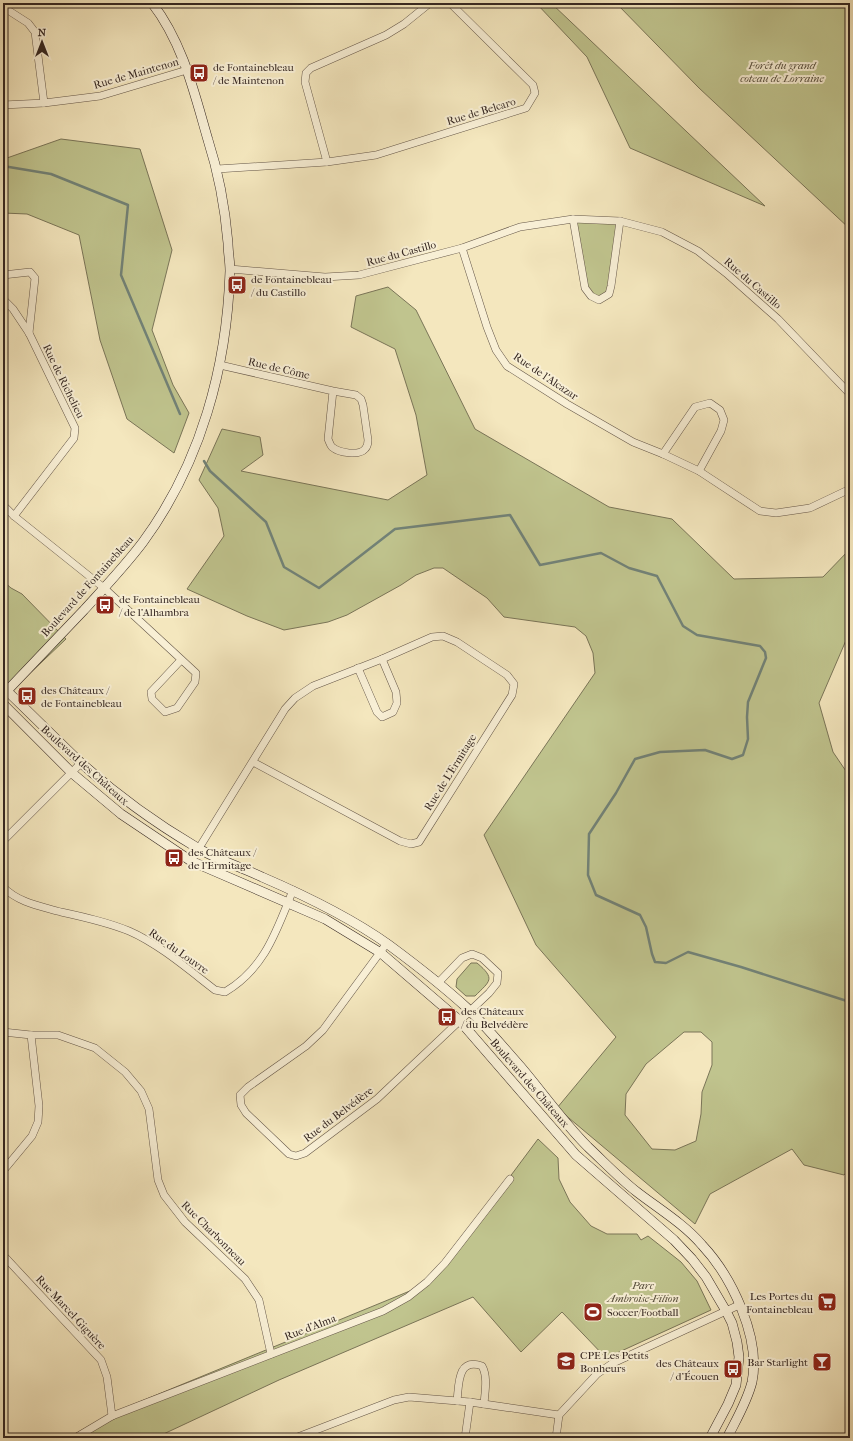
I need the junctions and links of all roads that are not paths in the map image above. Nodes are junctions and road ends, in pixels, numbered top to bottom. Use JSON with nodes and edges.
{"nodes":[{"id":1,"x":152,"y":3,"type":"edge"},
{"id":2,"x":430,"y":3,"type":"edge"},
{"id":3,"x":450,"y":3,"type":"edge"},
{"id":4,"x":3,"y":7,"type":"edge"},
{"id":5,"x":187,"y":70,"type":"junction"},
{"id":6,"x":44,"y":103,"type":"junction"},
{"id":7,"x":3,"y":106,"type":"edge"},
{"id":8,"x":327,"y":162,"type":"junction"},
{"id":9,"x":217,"y":169,"type":"junction"},
{"id":10,"x":573,"y":219,"type":"junction"},
{"id":11,"x":620,"y":221,"type":"junction"},
{"id":12,"x":462,"y":248,"type":"junction"},
{"id":13,"x":230,"y":269,"type":"junction"},
{"id":14,"x":3,"y":275,"type":"edge"},
{"id":15,"x":3,"y":299,"type":"edge"},
{"id":16,"x":29,"y":333,"type":"junction"},
{"id":17,"x":220,"y":365,"type":"junction"},
{"id":18,"x":333,"y":391,"type":"junction"},
{"id":19,"x":850,"y":394,"type":"edge"},
{"id":20,"x":663,"y":454,"type":"junction"},
{"id":21,"x":699,"y":471,"type":"junction"},
{"id":22,"x":850,"y":489,"type":"edge"},
{"id":23,"x":3,"y":505,"type":"edge"},
{"id":24,"x":14,"y":516,"type":"junction"},
{"id":25,"x":104,"y":588,"type":"junction"},
{"id":26,"x":382,"y":659,"type":"junction"},
{"id":27,"x":181,"y":660,"type":"junction"},
{"id":28,"x":358,"y":668,"type":"junction"},
{"id":29,"x":5,"y":694,"type":"edge"},
{"id":30,"x":3,"y":704,"type":"edge"},
{"id":31,"x":253,"y":762,"type":"junction"},
{"id":32,"x":81,"y":763,"type":"junction"},
{"id":33,"x":72,"y":772,"type":"junction"},
{"id":34,"x":3,"y":841,"type":"edge"},
{"id":35,"x":198,"y":849,"type":"junction"},
{"id":36,"x":191,"y":861,"type":"junction"},
{"id":37,"x":3,"y":887,"type":"edge"},
{"id":38,"x":293,"y":890,"type":"junction"},
{"id":39,"x":288,"y":902,"type":"junction"},
{"id":40,"x":387,"y":944,"type":"junction"},
{"id":41,"x":381,"y":953,"type":"junction"},
{"id":42,"x":438,"y":983,"type":"junction"},
{"id":43,"x":470,"y":1010,"type":"junction"},
{"id":44,"x":460,"y":1020,"type":"junction"},
{"id":45,"x":3,"y":1032,"type":"edge"},
{"id":46,"x":31,"y":1035,"type":"junction"},
{"id":47,"x":3,"y":1171,"type":"edge"},
{"id":48,"x":510,"y":1179,"type":"dead end"},
{"id":49,"x":3,"y":1255,"type":"edge"},
{"id":50,"x":739,"y":1305,"type":"junction"},
{"id":51,"x":726,"y":1311,"type":"junction"},
{"id":52,"x":271,"y":1354,"type":"junction"},
{"id":53,"x":457,"y":1401,"type":"junction"},
{"id":54,"x":470,"y":1402,"type":"junction"},
{"id":55,"x":484,"y":1404,"type":"junction"},
{"id":56,"x":559,"y":1415,"type":"junction"},
{"id":57,"x":112,"y":1416,"type":"junction"},
{"id":58,"x":308,"y":1436,"type":"edge"},
{"id":59,"x":75,"y":1438,"type":"edge"},
{"id":60,"x":295,"y":1438,"type":"edge"},
{"id":61,"x":465,"y":1438,"type":"edge"},
{"id":62,"x":556,"y":1438,"type":"edge"},
{"id":63,"x":710,"y":1438,"type":"edge"},
{"id":64,"x":727,"y":1438,"type":"edge"}],
"edges":[{"from":1,"to":5,"type":"street","name":"Boulevard de Fontainebleau"},
{"from":2,"to":8,"type":"street"},
{"from":3,"to":8,"type":"street","name":"Rue de Belcaro"},
{"from":4,"to":6,"type":"street"},
{"from":5,"to":6,"type":"street","name":"Rue de Maintenon"},
{"from":5,"to":9,"type":"street","name":"Boulevard de Fontainebleau"},
{"from":6,"to":7,"type":"street","name":"Rue de Maintenon"},
{"from":8,"to":9,"type":"street","name":"Rue de Belcaro"},
{"from":9,"to":13,"type":"street","name":"Boulevard de Fontainebleau"},
{"from":10,"to":11,"type":"street","name":"Rue du Castillo"},
{"from":10,"to":11,"type":"street"},
{"from":10,"to":12,"type":"street","name":"Rue du Castillo"},
{"from":11,"to":19,"type":"street","name":"Rue du Castillo"},
{"from":12,"to":13,"type":"street","name":"Rue du Castillo"},
{"from":12,"to":20,"type":"street","name":"Rue de l'Alcazar"},
{"from":13,"to":17,"type":"street","name":"Boulevard de Fontainebleau"},
{"from":14,"to":16,"type":"street"},
{"from":15,"to":16,"type":"street","name":"Rue de Richelieu"},
{"from":16,"to":24,"type":"street","name":"Rue de Richelieu"},
{"from":17,"to":18,"type":"street","name":"Rue de Côme"},
{"from":17,"to":25,"type":"street","name":"Boulevard de Fontainebleau"},
{"from":18,"to":18,"type":"street","name":"Rue de Côme"},
{"from":20,"to":21,"type":"street","name":"Rue de l'Alcazar"},
{"from":20,"to":21,"type":"street"},
{"from":21,"to":22,"type":"street","name":"Rue de l'Alcazar"},
{"from":23,"to":24,"type":"street"},
{"from":24,"to":25,"type":"street"},
{"from":25,"to":27,"type":"street"},
{"from":25,"to":29,"type":"street","name":"Boulevard de Fontainebleau"},
{"from":26,"to":28,"type":"street","name":"Rue de L'Ermitage"},
{"from":26,"to":28,"type":"street"},
{"from":26,"to":31,"type":"street","name":"Rue de L'Ermitage"},
{"from":27,"to":27,"type":"street"},
{"from":28,"to":31,"type":"street","name":"Rue de L'Ermitage"},
{"from":29,"to":32,"type":"street","name":"Boulevard des Châteaux"},
{"from":30,"to":33,"type":"street","name":"Boulevard des Châteaux"},
{"from":31,"to":35,"type":"street","name":"Rue de L'Ermitage"},
{"from":32,"to":33,"type":"street"},
{"from":32,"to":35,"type":"street","name":"Boulevard des Châteaux"},
{"from":33,"to":34,"type":"street"},
{"from":33,"to":36,"type":"street","name":"Boulevard des Châteaux"},
{"from":35,"to":36,"type":"street","name":"Rue de L'Ermitage"},
{"from":35,"to":38,"type":"street","name":"Boulevard des Châteaux"},
{"from":36,"to":39,"type":"street","name":"Boulevard des Châteaux"},
{"from":37,"to":39,"type":"street","name":"Rue du Louvre"},
{"from":38,"to":39,"type":"street","name":"Rue du Louvre"},
{"from":38,"to":40,"type":"street","name":"Boulevard des Châteaux"},
{"from":39,"to":41,"type":"street","name":"Boulevard des Châteaux"},
{"from":40,"to":41,"type":"street","name":"Rue du Belvédère"},
{"from":40,"to":42,"type":"street","name":"Boulevard des Châteaux"},
{"from":41,"to":44,"type":"street","name":"Boulevard des Châteaux"},
{"from":41,"to":44,"type":"street","name":"Rue du Belvédère"},
{"from":42,"to":43,"type":"street","name":"Boulevard des Châteaux"},
{"from":42,"to":43,"type":"street"},
{"from":43,"to":44,"type":"street","name":"Rue du Belvédère"},
{"from":43,"to":50,"type":"street","name":"Boulevard des Châteaux"},
{"from":44,"to":51,"type":"street","name":"Boulevard des Châteaux"},
{"from":45,"to":46,"type":"street","name":"Rue Charbonneau"},
{"from":46,"to":47,"type":"street"},
{"from":46,"to":52,"type":"street","name":"Rue Charbonneau"},
{"from":48,"to":52,"type":"street","name":"Rue d'Alma"},
{"from":49,"to":57,"type":"street","name":"Rue Marcel-Giguère"},
{"from":50,"to":51,"type":"street"},
{"from":50,"to":64,"type":"street","name":"Boulevard des Châteaux"},
{"from":51,"to":56,"type":"street"},
{"from":51,"to":63,"type":"street","name":"Boulevard des Châteaux"},
{"from":52,"to":57,"type":"street","name":"Rue d'Alma"},
{"from":53,"to":54,"type":"street"},
{"from":53,"to":55,"type":"street"},
{"from":53,"to":58,"type":"street"},
{"from":54,"to":55,"type":"street"},
{"from":54,"to":61,"type":"street"},
{"from":55,"to":56,"type":"street"},
{"from":56,"to":62,"type":"street"},
{"from":57,"to":59,"type":"street","name":"Rue d'Alma"},
{"from":58,"to":60,"type":"street"}]}
